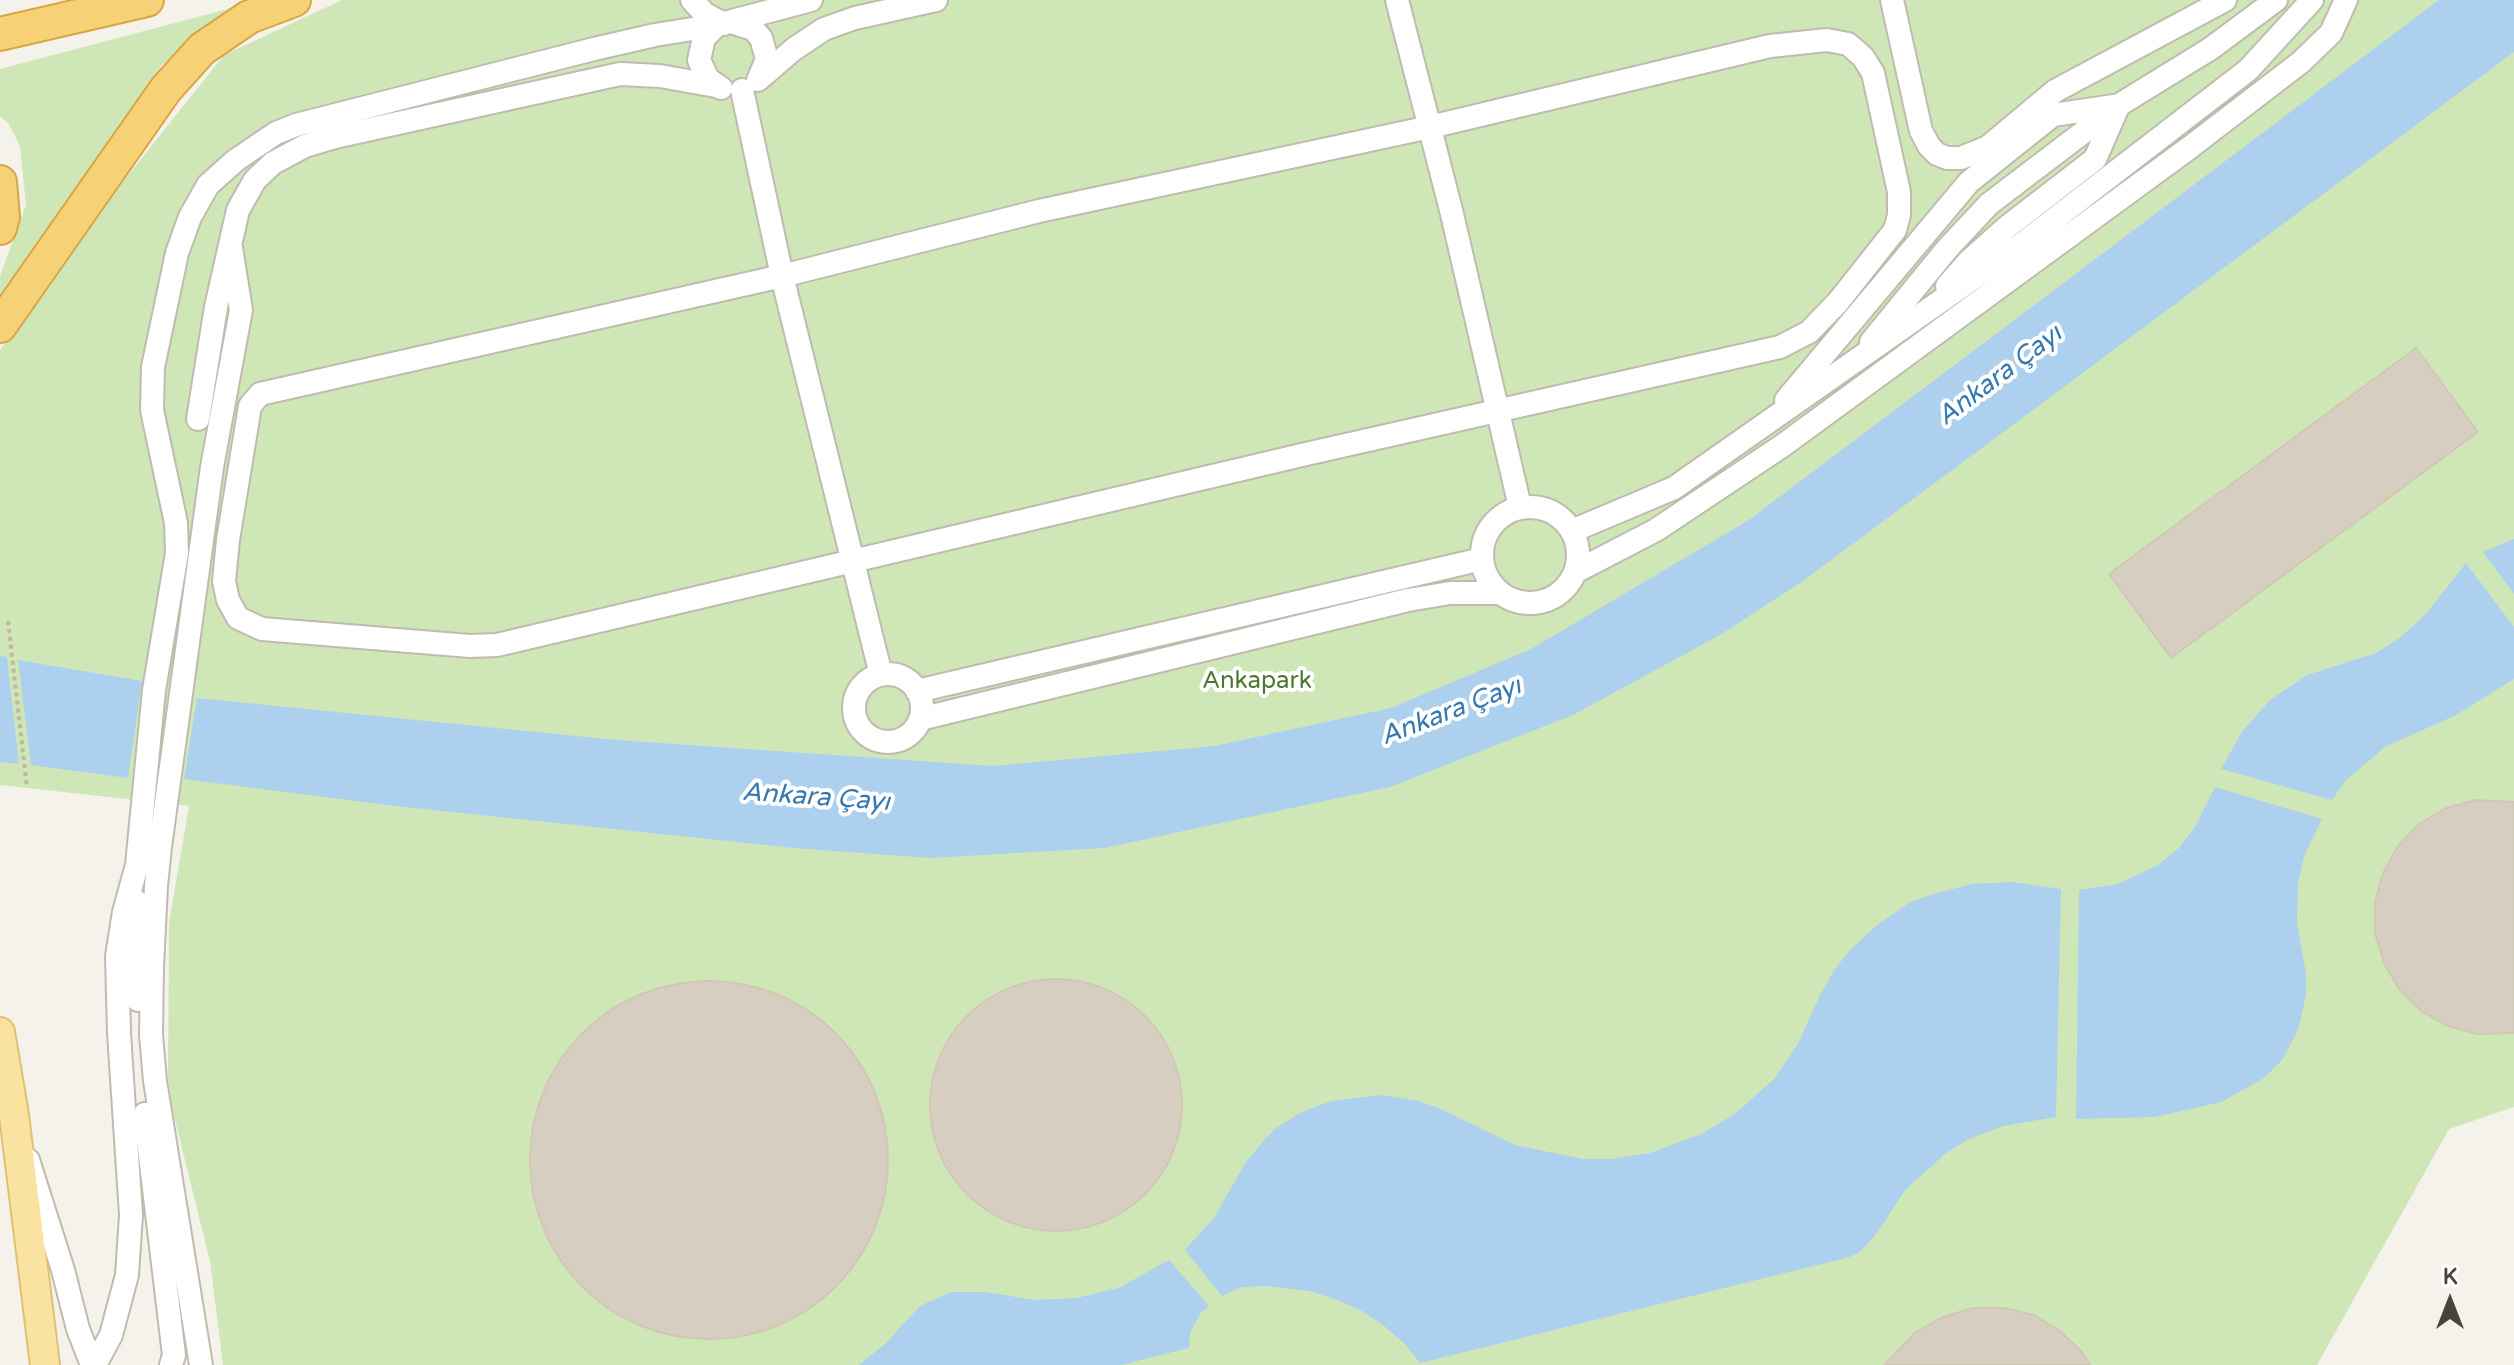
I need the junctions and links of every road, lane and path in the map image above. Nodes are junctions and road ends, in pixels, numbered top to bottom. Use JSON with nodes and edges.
{"nodes":[{"id":1,"x":147,"y":0,"type":"edge"},
{"id":2,"x":294,"y":0,"type":"edge"},
{"id":3,"x":692,"y":0,"type":"edge"},
{"id":4,"x":811,"y":0,"type":"edge"},
{"id":5,"x":936,"y":0,"type":"edge"},
{"id":6,"x":1397,"y":0,"type":"edge"},
{"id":7,"x":1892,"y":0,"type":"edge"},
{"id":8,"x":2225,"y":0,"type":"edge"},
{"id":9,"x":2276,"y":0,"type":"edge"},
{"id":10,"x":2312,"y":0,"type":"edge"},
{"id":11,"x":2346,"y":0,"type":"edge"},
{"id":12,"x":724,"y":24,"type":"junction"},
{"id":13,"x":0,"y":34,"type":"edge"},
{"id":14,"x":750,"y":85,"type":"junction"},
{"id":15,"x":716,"y":86,"type":"junction"},
{"id":16,"x":2119,"y":105,"type":"junction"},
{"id":17,"x":2088,"y":110,"type":"junction"},
{"id":18,"x":1430,"y":127,"type":"junction"},
{"id":19,"x":2107,"y":132,"type":"junction"},
{"id":20,"x":0,"y":182,"type":"edge"},
{"id":21,"x":0,"y":228,"type":"edge"},
{"id":22,"x":231,"y":248,"type":"junction"},
{"id":23,"x":782,"y":276,"type":"junction"},
{"id":24,"x":1923,"y":313,"type":"junction"},
{"id":25,"x":0,"y":326,"type":"edge"},
{"id":26,"x":1890,"y":337,"type":"junction"},
{"id":27,"x":1856,"y":360,"type":"junction"},
{"id":28,"x":1807,"y":395,"type":"junction"},
{"id":29,"x":1498,"y":411,"type":"junction"},
{"id":30,"x":1764,"y":426,"type":"junction"},
{"id":31,"x":205,"y":443,"type":"junction"},
{"id":32,"x":212,"y":467,"type":"junction"},
{"id":33,"x":1520,"y":507,"type":"junction"},
{"id":34,"x":1572,"y":531,"type":"junction"},
{"id":35,"x":1482,"y":559,"type":"junction"},
{"id":36,"x":853,"y":563,"type":"junction"},
{"id":37,"x":1575,"y":572,"type":"junction"},
{"id":38,"x":1500,"y":593,"type":"junction"},
{"id":39,"x":8,"y":621,"type":"dead end"},
{"id":40,"x":881,"y":675,"type":"junction"},
{"id":41,"x":917,"y":691,"type":"junction"},
{"id":42,"x":920,"y":719,"type":"junction"},
{"id":43,"x":27,"y":788,"type":"dead end"},
{"id":44,"x":137,"y":865,"type":"junction"},
{"id":45,"x":0,"y":1032,"type":"edge"},
{"id":46,"x":14,"y":1115,"type":"junction"},
{"id":47,"x":45,"y":1365,"type":"edge"},
{"id":48,"x":93,"y":1365,"type":"edge"},
{"id":49,"x":171,"y":1365,"type":"edge"},
{"id":50,"x":201,"y":1365,"type":"edge"}],
"edges":[{"from":1,"to":13,"type":"highway"},
{"from":2,"to":25,"type":"highway"},
{"from":3,"to":12,"type":"lane"},
{"from":4,"to":12,"type":"lane"},
{"from":5,"to":14,"type":"lane"},
{"from":6,"to":18,"type":"lane"},
{"from":7,"to":8,"type":"lane"},
{"from":9,"to":16,"type":"lane"},
{"from":10,"to":24,"type":"lane"},
{"from":11,"to":37,"type":"lane"},
{"from":12,"to":14,"type":"lane"},
{"from":12,"to":15,"type":"lane"},
{"from":12,"to":44,"type":"lane"},
{"from":14,"to":15,"type":"lane"},
{"from":14,"to":23,"type":"lane"},
{"from":15,"to":22,"type":"lane"},
{"from":16,"to":17,"type":"lane"},
{"from":16,"to":19,"type":"lane"},
{"from":16,"to":27,"type":"lane"},
{"from":17,"to":28,"type":"lane"},
{"from":17,"to":30,"type":"lane"},
{"from":18,"to":23,"type":"lane"},
{"from":18,"to":29,"type":"lane"},
{"from":18,"to":29,"type":"lane"},
{"from":19,"to":24,"type":"lane"},
{"from":19,"to":26,"type":"lane"},
{"from":20,"to":21,"type":"highway"},
{"from":22,"to":31,"type":"lane"},
{"from":22,"to":31,"type":"lane"},
{"from":22,"to":32,"type":"lane"},
{"from":23,"to":36,"type":"lane"},
{"from":23,"to":36,"type":"lane"},
{"from":24,"to":26,"type":"lane"},
{"from":26,"to":27,"type":"lane"},
{"from":27,"to":28,"type":"lane"},
{"from":28,"to":30,"type":"lane"},
{"from":29,"to":33,"type":"lane"},
{"from":29,"to":36,"type":"lane"},
{"from":30,"to":34,"type":"lane"},
{"from":31,"to":32,"type":"lane"},
{"from":32,"to":50,"type":"lane"},
{"from":33,"to":34,"type":"lane"},
{"from":33,"to":35,"type":"lane"},
{"from":34,"to":37,"type":"lane"},
{"from":35,"to":38,"type":"lane"},
{"from":35,"to":41,"type":"lane"},
{"from":36,"to":40,"type":"lane"},
{"from":37,"to":38,"type":"lane"},
{"from":38,"to":42,"type":"lane"},
{"from":39,"to":43,"type":"path"},
{"from":40,"to":41,"type":"lane"},
{"from":40,"to":42,"type":"lane"},
{"from":41,"to":42,"type":"lane"},
{"from":44,"to":48,"type":"lane"},
{"from":44,"to":49,"type":"lane"},
{"from":45,"to":46,"type":"main road"},
{"from":46,"to":47,"type":"main road"},
{"from":46,"to":48,"type":"lane"}]}
